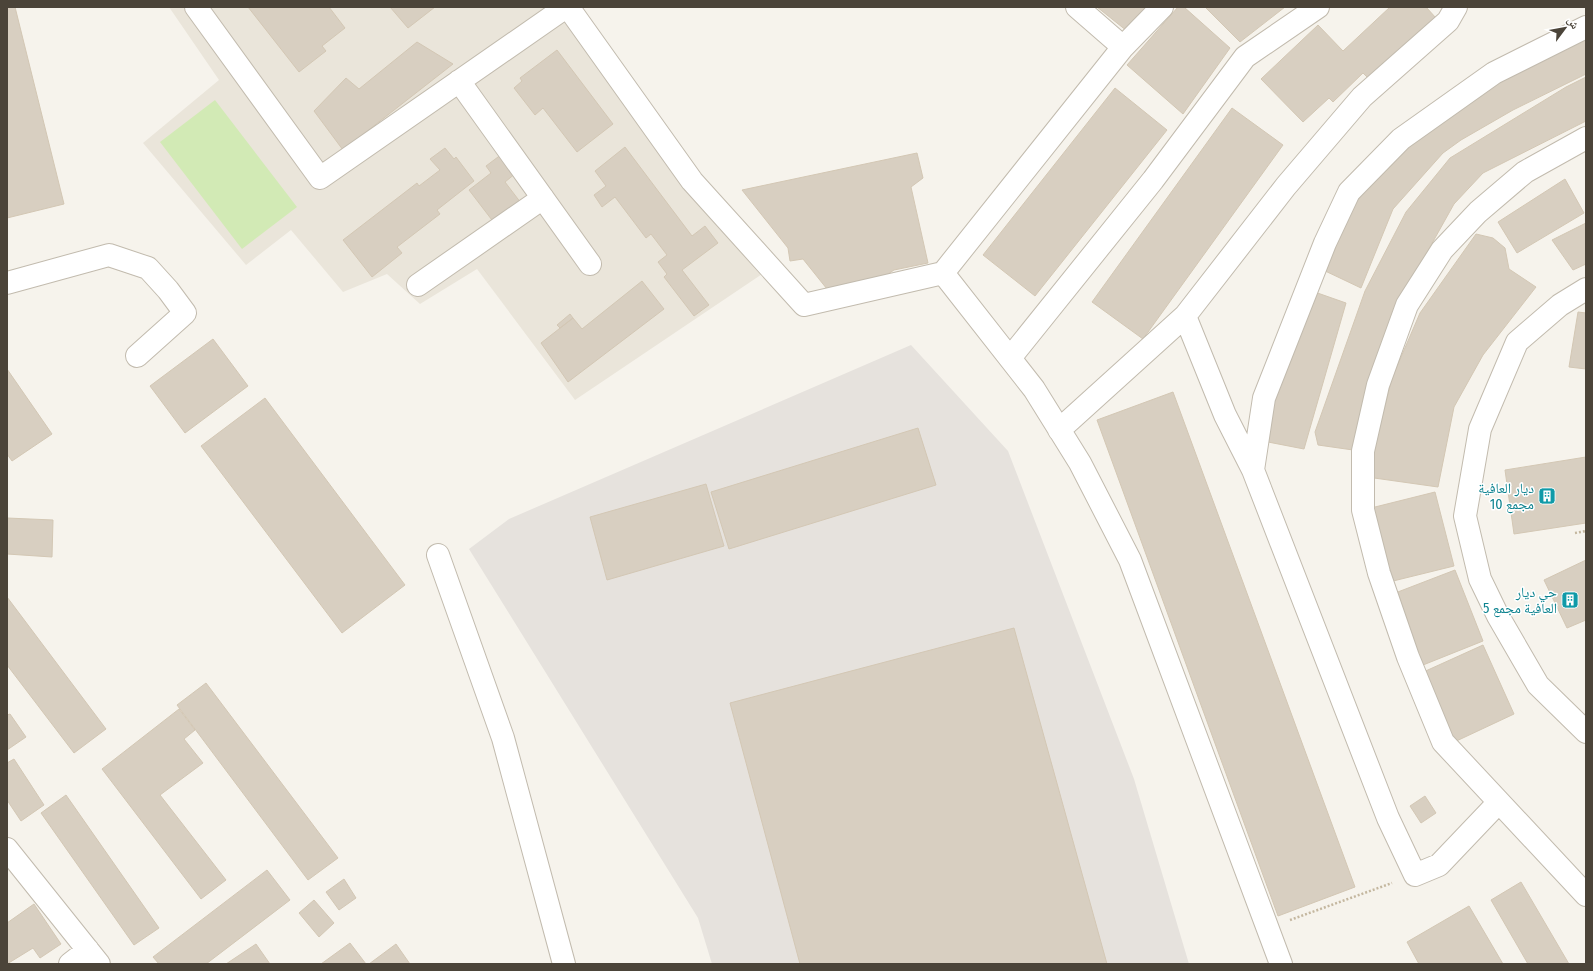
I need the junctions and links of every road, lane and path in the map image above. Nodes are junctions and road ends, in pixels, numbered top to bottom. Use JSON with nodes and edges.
{"nodes":[{"id":1,"x":196,"y":7,"type":"edge"},
{"id":2,"x":567,"y":7,"type":"edge"},
{"id":3,"x":1078,"y":7,"type":"edge"},
{"id":4,"x":1162,"y":7,"type":"edge"},
{"id":5,"x":1318,"y":7,"type":"edge"},
{"id":6,"x":1456,"y":7,"type":"edge"},
{"id":7,"x":1586,"y":27,"type":"edge"},
{"id":8,"x":1123,"y":47,"type":"junction"},
{"id":9,"x":459,"y":81,"type":"junction"},
{"id":10,"x":1586,"y":138,"type":"edge"},
{"id":11,"x":543,"y":198,"type":"junction"},
{"id":12,"x":590,"y":264,"type":"dead end"},
{"id":13,"x":943,"y":273,"type":"junction"},
{"id":14,"x":7,"y":283,"type":"edge"},
{"id":15,"x":418,"y":285,"type":"dead end"},
{"id":16,"x":1586,"y":289,"type":"edge"},
{"id":17,"x":1185,"y":316,"type":"junction"},
{"id":18,"x":137,"y":356,"type":"dead end"},
{"id":19,"x":1010,"y":358,"type":"junction"},
{"id":20,"x":1059,"y":430,"type":"junction"},
{"id":21,"x":1253,"y":470,"type":"junction"},
{"id":22,"x":1586,"y":531,"type":"edge"},
{"id":23,"x":1575,"y":533,"type":"dead end"},
{"id":24,"x":438,"y":555,"type":"dead end"},
{"id":25,"x":1586,"y":732,"type":"edge"},
{"id":26,"x":1500,"y":802,"type":"junction"},
{"id":27,"x":7,"y":850,"type":"edge"},
{"id":28,"x":1415,"y":875,"type":"junction"},
{"id":29,"x":1586,"y":895,"type":"edge"},
{"id":30,"x":1267,"y":928,"type":"junction"},
{"id":31,"x":93,"y":957,"type":"edge"},
{"id":32,"x":70,"y":964,"type":"edge"},
{"id":33,"x":564,"y":964,"type":"edge"},
{"id":34,"x":1281,"y":964,"type":"edge"}],
"edges":[{"from":1,"to":9,"type":"street"},
{"from":2,"to":9,"type":"street"},
{"from":2,"to":13,"type":"street"},
{"from":3,"to":8,"type":"street"},
{"from":4,"to":8,"type":"street"},
{"from":5,"to":19,"type":"street"},
{"from":6,"to":17,"type":"street"},
{"from":7,"to":21,"type":"street"},
{"from":8,"to":13,"type":"street"},
{"from":9,"to":11,"type":"street"},
{"from":10,"to":26,"type":"street"},
{"from":11,"to":12,"type":"street"},
{"from":11,"to":15,"type":"street"},
{"from":13,"to":19,"type":"street"},
{"from":14,"to":18,"type":"street"},
{"from":16,"to":25,"type":"street"},
{"from":17,"to":20,"type":"street"},
{"from":17,"to":21,"type":"street"},
{"from":19,"to":20,"type":"street"},
{"from":20,"to":30,"type":"street"},
{"from":21,"to":28,"type":"street"},
{"from":22,"to":23,"type":"path"},
{"from":24,"to":33,"type":"street"},
{"from":26,"to":28,"type":"street"},
{"from":26,"to":29,"type":"street"},
{"from":27,"to":31,"type":"street"},
{"from":28,"to":30,"type":"path"},
{"from":30,"to":34,"type":"street"},
{"from":31,"to":32,"type":"street"}]}
